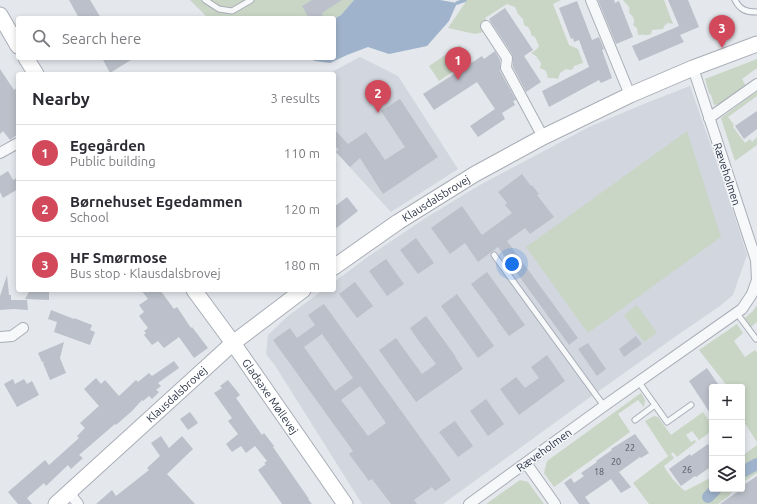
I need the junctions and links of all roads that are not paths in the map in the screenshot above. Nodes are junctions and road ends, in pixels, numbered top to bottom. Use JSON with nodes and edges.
{"nodes":[{"id":1,"x":205,"y":0,"type":"edge"},
{"id":2,"x":251,"y":0,"type":"edge"},
{"id":3,"x":591,"y":0,"type":"edge"},
{"id":4,"x":734,"y":0,"type":"edge"},
{"id":5,"x":757,"y":12,"type":"edge"},
{"id":6,"x":0,"y":15,"type":"edge"},
{"id":7,"x":486,"y":26,"type":"dead end"},
{"id":8,"x":16,"y":43,"type":"edge"},
{"id":9,"x":757,"y":44,"type":"edge"},
{"id":10,"x":27,"y":60,"type":"edge"},
{"id":11,"x":693,"y":68,"type":"junction"},
{"id":12,"x":35,"y":72,"type":"edge"},
{"id":13,"x":757,"y":84,"type":"edge"},
{"id":14,"x":630,"y":95,"type":"junction"},
{"id":15,"x":709,"y":118,"type":"junction"},
{"id":16,"x":542,"y":137,"type":"junction"},
{"id":17,"x":16,"y":144,"type":"edge"},
{"id":18,"x":0,"y":153,"type":"edge"},
{"id":19,"x":494,"y":255,"type":"dead end"},
{"id":20,"x":336,"y":266,"type":"edge"},
{"id":21,"x":195,"y":292,"type":"edge"},
{"id":22,"x":300,"y":292,"type":"edge"},
{"id":23,"x":736,"y":312,"type":"junction"},
{"id":24,"x":23,"y":328,"type":"dead end"},
{"id":25,"x":0,"y":337,"type":"edge"},
{"id":26,"x":756,"y":339,"type":"dead end"},
{"id":27,"x":233,"y":344,"type":"junction"},
{"id":28,"x":638,"y":381,"type":"junction"},
{"id":29,"x":656,"y":405,"type":"junction"},
{"id":30,"x":691,"y":405,"type":"dead end"},
{"id":31,"x":604,"y":406,"type":"junction"},
{"id":32,"x":635,"y":420,"type":"dead end"},
{"id":33,"x":526,"y":463,"type":"junction"},
{"id":34,"x":70,"y":492,"type":"junction"},
{"id":35,"x":56,"y":504,"type":"edge"},
{"id":36,"x":78,"y":504,"type":"edge"},
{"id":37,"x":345,"y":504,"type":"edge"},
{"id":38,"x":469,"y":504,"type":"edge"},
{"id":39,"x":556,"y":504,"type":"edge"}],
"edges":[{"from":1,"to":2,"type":"lane"},
{"from":3,"to":14,"type":"street"},
{"from":4,"to":5,"type":"lane"},
{"from":6,"to":8,"type":"street"},
{"from":7,"to":16,"type":"street"},
{"from":9,"to":11,"type":"street","name":"Klausdalsbrovej"},
{"from":10,"to":12,"type":"street"},
{"from":11,"to":14,"type":"street","name":"Klausdalsbrovej"},
{"from":11,"to":15,"type":"street","name":"Ræveholmen"},
{"from":13,"to":15,"type":"street"},
{"from":14,"to":16,"type":"street","name":"Klausdalsbrovej"},
{"from":15,"to":23,"type":"street","name":"Ræveholmen"},
{"from":16,"to":20,"type":"street","name":"Klausdalsbrovej"},
{"from":17,"to":18,"type":"street"},
{"from":19,"to":31,"type":"lane"},
{"from":21,"to":27,"type":"street","name":"Gladsaxe Møllevej"},
{"from":22,"to":27,"type":"street","name":"Klausdalsbrovej"},
{"from":23,"to":26,"type":"lane"},
{"from":23,"to":28,"type":"street","name":"Ræveholmen"},
{"from":24,"to":25,"type":"street"},
{"from":27,"to":34,"type":"street","name":"Klausdalsbrovej"},
{"from":27,"to":37,"type":"street","name":"Gladsaxe Møllevej"},
{"from":28,"to":29,"type":"lane"},
{"from":28,"to":31,"type":"street","name":"Ræveholmen"},
{"from":29,"to":30,"type":"lane"},
{"from":29,"to":32,"type":"lane"},
{"from":31,"to":33,"type":"street","name":"Ræveholmen"},
{"from":33,"to":38,"type":"street","name":"Ræveholmen"},
{"from":33,"to":39,"type":"street"},
{"from":34,"to":35,"type":"street","name":"Klausdalsbrovej"},
{"from":34,"to":36,"type":"street"}]}
